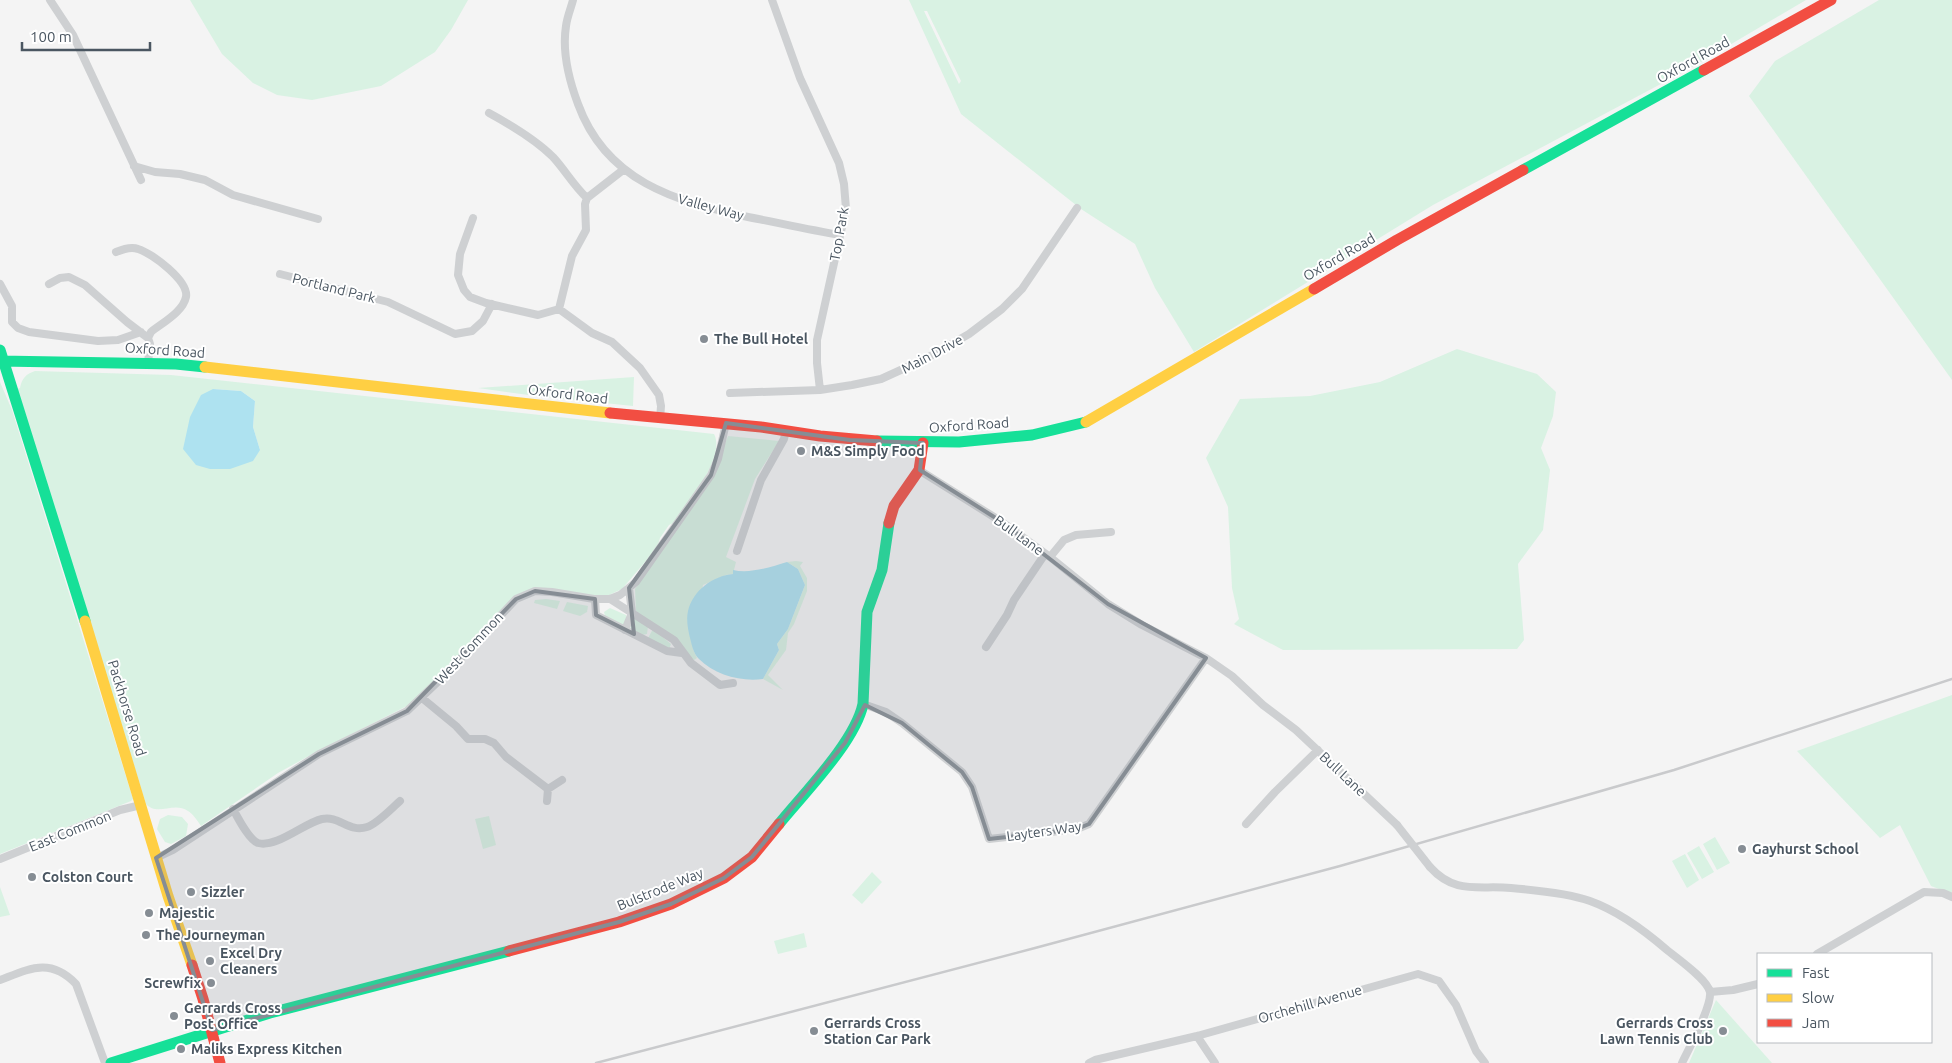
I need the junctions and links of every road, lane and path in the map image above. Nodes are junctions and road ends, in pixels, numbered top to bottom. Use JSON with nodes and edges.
{"nodes":[{"id":1,"x":50,"y":0,"type":"edge"},
{"id":2,"x":573,"y":0,"type":"edge"},
{"id":3,"x":772,"y":0,"type":"edge"},
{"id":4,"x":1831,"y":0,"type":"edge"},
{"id":5,"x":489,"y":113,"type":"dead end"},
{"id":6,"x":134,"y":166,"type":"junction"},
{"id":7,"x":623,"y":170,"type":"junction"},
{"id":8,"x":141,"y":180,"type":"dead end"},
{"id":9,"x":587,"y":198,"type":"junction"},
{"id":10,"x":1077,"y":208,"type":"dead end"},
{"id":11,"x":473,"y":218,"type":"dead end"},
{"id":12,"x":318,"y":219,"type":"dead end"},
{"id":13,"x":840,"y":236,"type":"junction"},
{"id":14,"x":116,"y":252,"type":"dead end"},
{"id":15,"x":280,"y":274,"type":"dead end"},
{"id":16,"x":0,"y":284,"type":"edge"},
{"id":17,"x":50,"y":284,"type":"dead end"},
{"id":18,"x":492,"y":304,"type":"junction"},
{"id":19,"x":560,"y":309,"type":"junction"},
{"id":20,"x":141,"y":332,"type":"junction"},
{"id":21,"x":148,"y":338,"type":"junction"},
{"id":22,"x":1,"y":358,"type":"edge"},
{"id":23,"x":148,"y":363,"type":"junction"},
{"id":24,"x":820,"y":390,"type":"junction"},
{"id":25,"x":730,"y":393,"type":"dead end"},
{"id":26,"x":660,"y":419,"type":"junction"},
{"id":27,"x":726,"y":423,"type":"junction"},
{"id":28,"x":786,"y":430,"type":"junction"},
{"id":29,"x":923,"y":443,"type":"junction"},
{"id":30,"x":919,"y":470,"type":"junction"},
{"id":31,"x":1111,"y":532,"type":"dead end"},
{"id":32,"x":737,"y":551,"type":"dead end"},
{"id":33,"x":1048,"y":556,"type":"junction"},
{"id":34,"x":629,"y":588,"type":"junction"},
{"id":35,"x":595,"y":599,"type":"junction"},
{"id":36,"x":610,"y":599,"type":"junction"},
{"id":37,"x":632,"y":613,"type":"junction"},
{"id":38,"x":652,"y":626,"type":"junction"},
{"id":39,"x":625,"y":630,"type":"junction"},
{"id":40,"x":646,"y":640,"type":"junction"},
{"id":41,"x":986,"y":647,"type":"dead end"},
{"id":42,"x":682,"y":653,"type":"junction"},
{"id":43,"x":1206,"y":658,"type":"junction"},
{"id":44,"x":732,"y":683,"type":"dead end"},
{"id":45,"x":422,"y":698,"type":"junction"},
{"id":46,"x":863,"y":704,"type":"junction"},
{"id":47,"x":1318,"y":750,"type":"junction"},
{"id":48,"x":562,"y":780,"type":"dead end"},
{"id":49,"x":548,"y":789,"type":"junction"},
{"id":50,"x":400,"y":801,"type":"dead end"},
{"id":51,"x":547,"y":801,"type":"dead end"},
{"id":52,"x":141,"y":805,"type":"junction"},
{"id":53,"x":233,"y":809,"type":"junction"},
{"id":54,"x":1246,"y":824,"type":"dead end"},
{"id":55,"x":156,"y":858,"type":"junction"},
{"id":56,"x":0,"y":859,"type":"edge"},
{"id":57,"x":1952,"y":897,"type":"edge"},
{"id":58,"x":1819,"y":953,"type":"edge"},
{"id":59,"x":0,"y":980,"type":"edge"},
{"id":60,"x":1757,"y":984,"type":"edge"},
{"id":61,"x":1710,"y":992,"type":"junction"},
{"id":62,"x":212,"y":1030,"type":"junction"},
{"id":63,"x":1197,"y":1036,"type":"junction"},
{"id":64,"x":1476,"y":1051,"type":"junction"},
{"id":65,"x":105,"y":1063,"type":"edge"},
{"id":66,"x":111,"y":1063,"type":"edge"},
{"id":67,"x":220,"y":1063,"type":"edge"},
{"id":68,"x":1089,"y":1063,"type":"edge"},
{"id":69,"x":1215,"y":1063,"type":"edge"},
{"id":70,"x":1478,"y":1063,"type":"edge"},
{"id":71,"x":1485,"y":1063,"type":"edge"},
{"id":72,"x":1682,"y":1063,"type":"edge"}],
"edges":[{"from":1,"to":6,"type":"street"},
{"from":2,"to":7,"type":"street","name":"Valley Way"},
{"from":3,"to":13,"type":"street","name":"Top Park"},
{"from":4,"to":29,"type":"main road","name":"Oxford Road"},
{"from":5,"to":9,"type":"street"},
{"from":6,"to":8,"type":"street"},
{"from":6,"to":12,"type":"street"},
{"from":7,"to":9,"type":"street"},
{"from":7,"to":13,"type":"street","name":"Valley Way"},
{"from":9,"to":19,"type":"street"},
{"from":10,"to":24,"type":"street","name":"Main Drive"},
{"from":11,"to":18,"type":"street"},
{"from":13,"to":24,"type":"street","name":"Top Park"},
{"from":14,"to":21,"type":"street"},
{"from":15,"to":18,"type":"street","name":"Portland Park"},
{"from":16,"to":20,"type":"street"},
{"from":17,"to":20,"type":"street"},
{"from":18,"to":19,"type":"street"},
{"from":19,"to":26,"type":"street"},
{"from":20,"to":21,"type":"street"},
{"from":21,"to":23,"type":"street"},
{"from":22,"to":23,"type":"main road","name":"Oxford Road"},
{"from":22,"to":52,"type":"main road","name":"Packhorse Road"},
{"from":23,"to":26,"type":"main road","name":"Oxford Road"},
{"from":24,"to":25,"type":"street","name":"Main Drive"},
{"from":26,"to":27,"type":"main road","name":"Oxford Road"},
{"from":27,"to":28,"type":"main road","name":"Oxford Road"},
{"from":27,"to":34,"type":"street"},
{"from":28,"to":29,"type":"main road","name":"Oxford Road"},
{"from":28,"to":32,"type":"street"},
{"from":29,"to":30,"type":"main road","name":"Bulstrode Way"},
{"from":30,"to":33,"type":"street","name":"Bull Lane"},
{"from":30,"to":46,"type":"main road","name":"Bulstrode Way"},
{"from":31,"to":33,"type":"street"},
{"from":33,"to":41,"type":"street"},
{"from":33,"to":43,"type":"street","name":"Bull Lane"},
{"from":34,"to":36,"type":"street"},
{"from":34,"to":37,"type":"street"},
{"from":35,"to":36,"type":"street","name":"West Common"},
{"from":35,"to":39,"type":"street"},
{"from":35,"to":45,"type":"street","name":"West Common"},
{"from":36,"to":37,"type":"street"},
{"from":37,"to":38,"type":"street"},
{"from":37,"to":39,"type":"street"},
{"from":38,"to":40,"type":"street"},
{"from":38,"to":42,"type":"street"},
{"from":39,"to":40,"type":"street"},
{"from":40,"to":42,"type":"street"},
{"from":42,"to":44,"type":"street"},
{"from":43,"to":46,"type":"street","name":"Layters Way"},
{"from":43,"to":47,"type":"street","name":"Bull Lane"},
{"from":45,"to":49,"type":"street"},
{"from":45,"to":53,"type":"street","name":"West Common"},
{"from":46,"to":62,"type":"main road","name":"Bulstrode Way"},
{"from":47,"to":54,"type":"street"},
{"from":47,"to":61,"type":"street","name":"Bull Lane","bridge":true},
{"from":48,"to":49,"type":"street"},
{"from":49,"to":51,"type":"street"},
{"from":50,"to":53,"type":"street"},
{"from":52,"to":55,"type":"main road","name":"Packhorse Road"},
{"from":52,"to":56,"type":"street","name":"East Common"},
{"from":53,"to":55,"type":"street","name":"West Common"},
{"from":55,"to":62,"type":"main road","name":"Packhorse Road"},
{"from":57,"to":58,"type":"street"},
{"from":59,"to":65,"type":"street"},
{"from":60,"to":61,"type":"street"},
{"from":61,"to":72,"type":"street"},
{"from":62,"to":66,"type":"main road","name":"Bulstrode Way"},
{"from":62,"to":67,"type":"main road","name":"Packhorse Road"},
{"from":63,"to":64,"type":"street","name":"Orchehill Avenue"},
{"from":63,"to":68,"type":"street","name":"Orchehill Avenue"},
{"from":63,"to":69,"type":"street"},
{"from":64,"to":70,"type":"street"},
{"from":64,"to":71,"type":"street","name":"Orchehill Avenue"}]}
